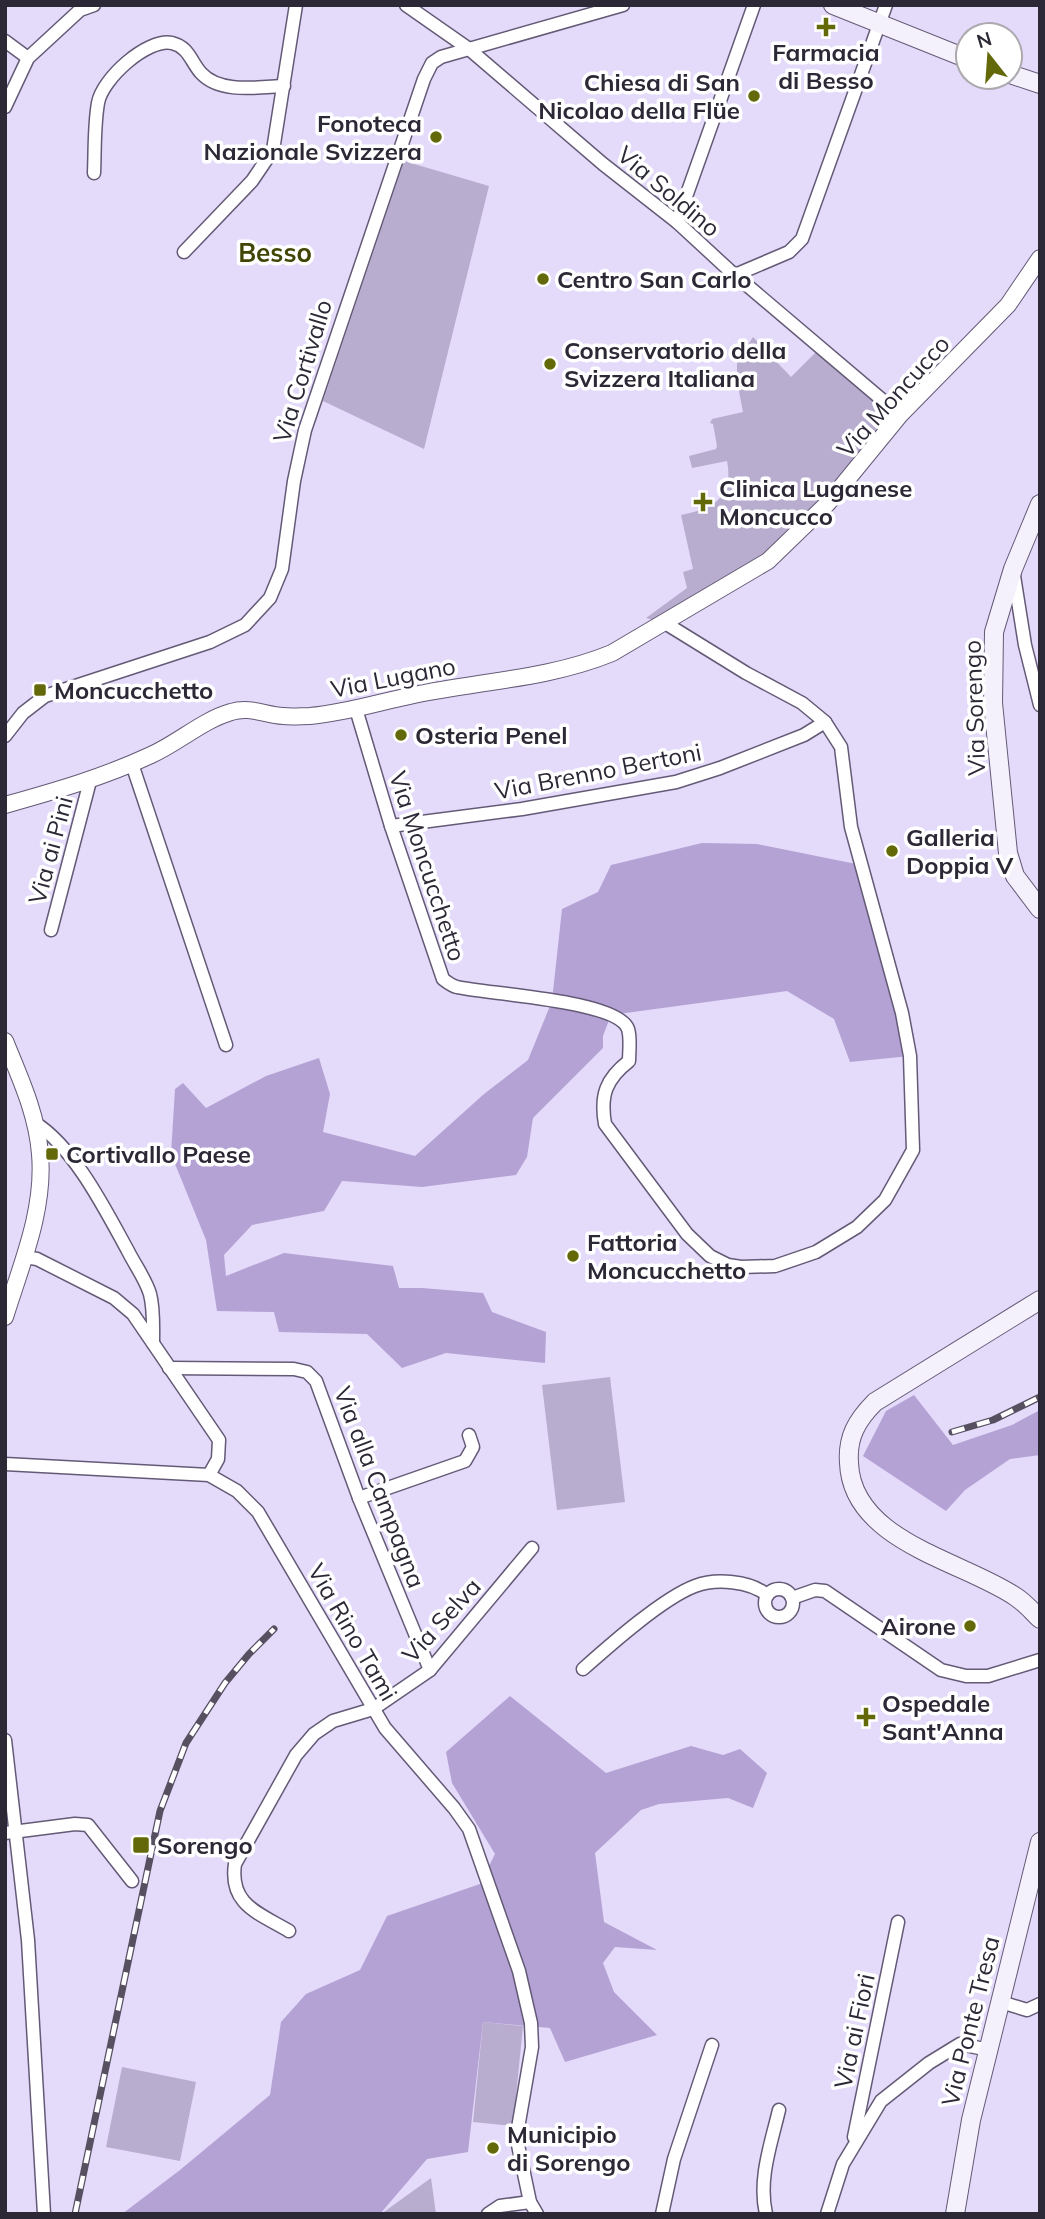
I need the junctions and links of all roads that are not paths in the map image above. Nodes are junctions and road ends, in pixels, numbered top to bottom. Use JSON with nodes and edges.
{"nodes":[{"id":1,"x":94,"y":5,"type":"edge"},
{"id":2,"x":296,"y":5,"type":"edge"},
{"id":3,"x":406,"y":5,"type":"edge"},
{"id":4,"x":623,"y":5,"type":"edge"},
{"id":5,"x":754,"y":5,"type":"edge"},
{"id":6,"x":833,"y":5,"type":"edge"},
{"id":7,"x":886,"y":5,"type":"edge"},
{"id":8,"x":879,"y":24,"type":"junction"},
{"id":9,"x":5,"y":41,"type":"edge"},
{"id":10,"x":468,"y":49,"type":"junction"},
{"id":11,"x":954,"y":53,"type":"edge"},
{"id":12,"x":28,"y":58,"type":"junction"},
{"id":13,"x":284,"y":86,"type":"junction"},
{"id":14,"x":5,"y":107,"type":"edge"},
{"id":15,"x":94,"y":173,"type":"dead end"},
{"id":16,"x":677,"y":222,"type":"junction"},
{"id":17,"x":184,"y":252,"type":"dead end"},
{"id":18,"x":1040,"y":258,"type":"edge"},
{"id":19,"x":735,"y":275,"type":"junction"},
{"id":20,"x":900,"y":415,"type":"junction"},
{"id":21,"x":1040,"y":504,"type":"edge"},
{"id":22,"x":1013,"y":569,"type":"junction"},
{"id":23,"x":664,"y":623,"type":"junction"},
{"id":24,"x":1040,"y":705,"type":"edge"},
{"id":25,"x":356,"y":709,"type":"junction"},
{"id":26,"x":825,"y":722,"type":"junction"},
{"id":27,"x":5,"y":736,"type":"edge"},
{"id":28,"x":132,"y":764,"type":"junction"},
{"id":29,"x":90,"y":781,"type":"junction"},
{"id":30,"x":5,"y":805,"type":"edge"},
{"id":31,"x":391,"y":826,"type":"junction"},
{"id":32,"x":1040,"y":909,"type":"edge"},
{"id":33,"x":51,"y":930,"type":"dead end"},
{"id":34,"x":5,"y":1041,"type":"edge"},
{"id":35,"x":226,"y":1045,"type":"dead end"},
{"id":36,"x":35,"y":1123,"type":"junction"},
{"id":37,"x":25,"y":1257,"type":"junction"},
{"id":38,"x":1040,"y":1300,"type":"edge"},
{"id":39,"x":5,"y":1317,"type":"edge"},
{"id":40,"x":153,"y":1343,"type":"junction"},
{"id":41,"x":169,"y":1368,"type":"junction"},
{"id":42,"x":470,"y":1435,"type":"dead end"},
{"id":43,"x":5,"y":1464,"type":"edge"},
{"id":44,"x":209,"y":1475,"type":"junction"},
{"id":45,"x":359,"y":1498,"type":"junction"},
{"id":46,"x":532,"y":1548,"type":"dead end"},
{"id":47,"x":767,"y":1595,"type":"junction"},
{"id":48,"x":792,"y":1598,"type":"junction"},
{"id":49,"x":1040,"y":1619,"type":"edge"},
{"id":50,"x":1040,"y":1660,"type":"edge"},
{"id":51,"x":583,"y":1668,"type":"dead end"},
{"id":52,"x":430,"y":1670,"type":"junction"},
{"id":53,"x":373,"y":1709,"type":"junction"},
{"id":54,"x":5,"y":1740,"type":"edge"},
{"id":55,"x":10,"y":1833,"type":"edge"},
{"id":56,"x":1040,"y":1842,"type":"edge"},
{"id":57,"x":132,"y":1881,"type":"dead end"},
{"id":58,"x":898,"y":1922,"type":"dead end"},
{"id":59,"x":289,"y":1931,"type":"dead end"},
{"id":60,"x":1001,"y":2002,"type":"junction"},
{"id":61,"x":1040,"y":2004,"type":"edge"},
{"id":62,"x":712,"y":2045,"type":"dead end"},
{"id":63,"x":989,"y":2050,"type":"junction"},
{"id":64,"x":779,"y":2110,"type":"dead end"},
{"id":65,"x":852,"y":2148,"type":"junction"},
{"id":66,"x":530,"y":2202,"type":"junction"},
{"id":67,"x":44,"y":2214,"type":"edge"},
{"id":68,"x":488,"y":2214,"type":"edge"},
{"id":69,"x":537,"y":2214,"type":"edge"},
{"id":70,"x":662,"y":2214,"type":"edge"},
{"id":71,"x":766,"y":2214,"type":"edge"},
{"id":72,"x":827,"y":2214,"type":"edge"},
{"id":73,"x":954,"y":2214,"type":"edge"}],
"edges":[{"from":1,"to":12,"type":"street"},
{"from":2,"to":13,"type":"street"},
{"from":3,"to":10,"type":"street","name":"Via Soldino"},
{"from":4,"to":10,"type":"street","name":"Via Cortivallo"},
{"from":5,"to":16,"type":"street"},
{"from":6,"to":8,"type":"main road"},
{"from":7,"to":8,"type":"street"},
{"from":8,"to":11,"type":"main road"},
{"from":8,"to":19,"type":"street"},
{"from":9,"to":12,"type":"street"},
{"from":10,"to":16,"type":"street","name":"Via Soldino"},
{"from":10,"to":27,"type":"street","name":"Via Cortivallo"},
{"from":12,"to":14,"type":"street"},
{"from":13,"to":15,"type":"street"},
{"from":13,"to":17,"type":"street"},
{"from":16,"to":19,"type":"street","name":"Via Soldino"},
{"from":18,"to":20,"type":"street","name":"Via Moncucco"},
{"from":19,"to":20,"type":"street","name":"Via Soldino"},
{"from":20,"to":23,"type":"street","name":"Via Moncucco"},
{"from":21,"to":22,"type":"main road","name":"Via Sorengo"},
{"from":22,"to":24,"type":"street"},
{"from":22,"to":32,"type":"main road","name":"Via Sorengo"},
{"from":23,"to":25,"type":"street","name":"Via Lugano"},
{"from":23,"to":26,"type":"street"},
{"from":25,"to":28,"type":"street","name":"Via Lugano"},
{"from":25,"to":31,"type":"street","name":"Via Moncucchetto"},
{"from":26,"to":31,"type":"street","name":"Via Brenno Bertoni"},
{"from":26,"to":31,"type":"street","name":"Via Moncucchetto"},
{"from":28,"to":29,"type":"street","name":"Via Lugano"},
{"from":28,"to":35,"type":"street"},
{"from":29,"to":30,"type":"street","name":"Via Lugano"},
{"from":29,"to":33,"type":"street","name":"Via ai Pini"},
{"from":34,"to":36,"type":"street"},
{"from":36,"to":37,"type":"street"},
{"from":36,"to":40,"type":"street"},
{"from":37,"to":39,"type":"street"},
{"from":37,"to":40,"type":"street"},
{"from":38,"to":49,"type":"main road"},
{"from":40,"to":41,"type":"street"},
{"from":41,"to":44,"type":"street"},
{"from":41,"to":45,"type":"street","name":"Via alla Campagna"},
{"from":42,"to":45,"type":"street"},
{"from":43,"to":44,"type":"street","name":"Via Rino Tami"},
{"from":44,"to":53,"type":"street","name":"Via Rino Tami"},
{"from":45,"to":52,"type":"street","name":"Via alla Campagna"},
{"from":46,"to":52,"type":"street","name":"Via Selva"},
{"from":47,"to":48,"type":"street"},
{"from":47,"to":48,"type":"street"},
{"from":47,"to":51,"type":"street"},
{"from":48,"to":50,"type":"street"},
{"from":52,"to":53,"type":"street","name":"Via Selva"},
{"from":53,"to":59,"type":"street","name":"Via Selva"},
{"from":53,"to":66,"type":"street","name":"Via Rino Tami"},
{"from":54,"to":55,"type":"street"},
{"from":55,"to":57,"type":"street"},
{"from":55,"to":67,"type":"street"},
{"from":56,"to":60,"type":"main road","name":"Via Ponte Tresa"},
{"from":58,"to":65,"type":"street","name":"Via ai Fiori"},
{"from":60,"to":61,"type":"street"},
{"from":60,"to":63,"type":"main road","name":"Via Ponte Tresa"},
{"from":62,"to":70,"type":"street"},
{"from":63,"to":65,"type":"street"},
{"from":63,"to":73,"type":"main road","name":"Via Ponte Tresa"},
{"from":64,"to":71,"type":"street"},
{"from":65,"to":72,"type":"street"},
{"from":66,"to":68,"type":"street"},
{"from":66,"to":69,"type":"street","name":"Via Rino Tami"}]}
